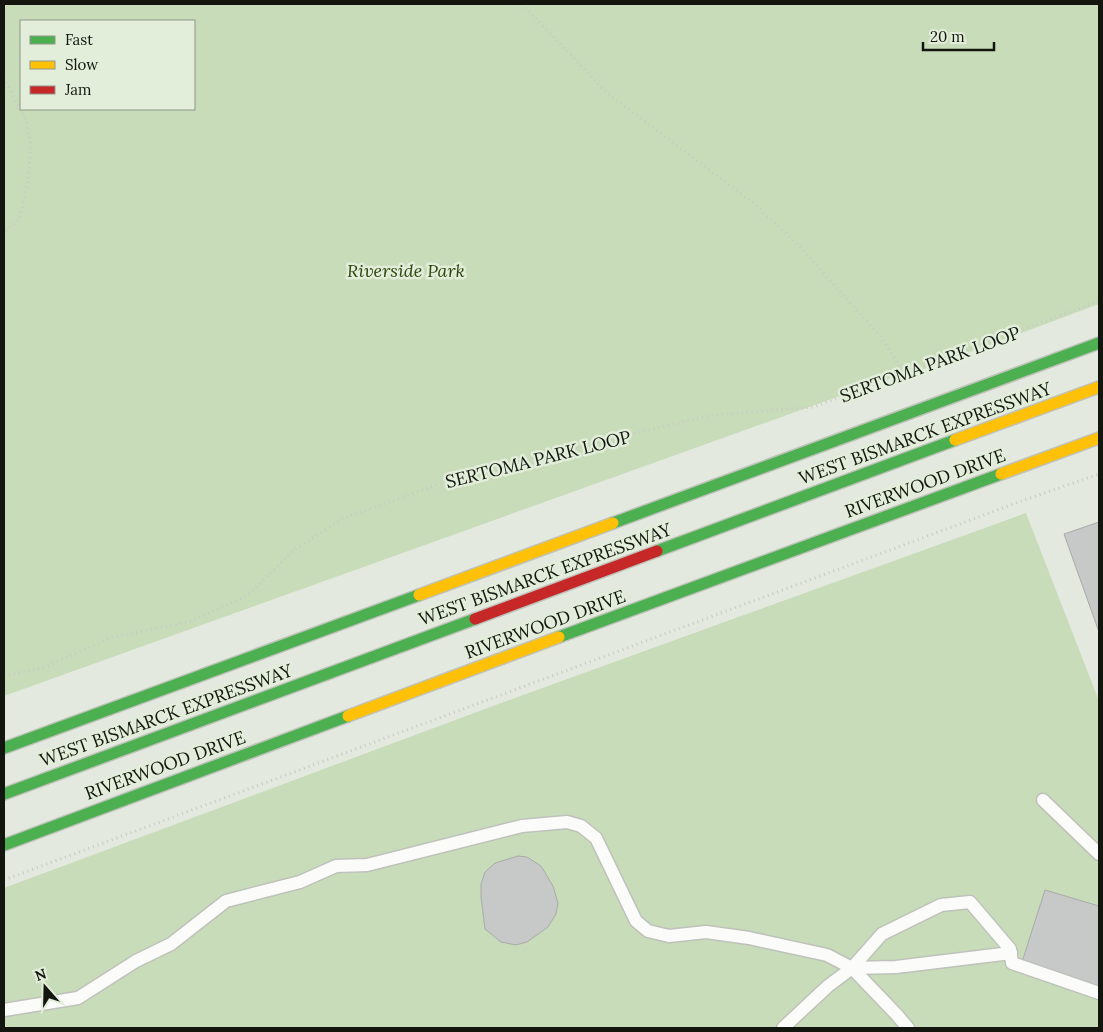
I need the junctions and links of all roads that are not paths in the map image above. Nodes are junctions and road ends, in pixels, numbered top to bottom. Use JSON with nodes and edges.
{"nodes":[{"id":1,"x":1099,"y":343,"type":"edge"},
{"id":2,"x":1099,"y":388,"type":"edge"},
{"id":3,"x":1099,"y":438,"type":"edge"},
{"id":4,"x":4,"y":748,"type":"edge"},
{"id":5,"x":4,"y":794,"type":"edge"},
{"id":6,"x":1043,"y":800,"type":"dead end"},
{"id":7,"x":4,"y":845,"type":"edge"},
{"id":8,"x":1099,"y":854,"type":"edge"},
{"id":9,"x":1010,"y":953,"type":"junction"},
{"id":10,"x":852,"y":968,"type":"junction"},
{"id":11,"x":1099,"y":993,"type":"edge"},
{"id":12,"x":4,"y":1010,"type":"edge"},
{"id":13,"x":783,"y":1028,"type":"edge"},
{"id":14,"x":908,"y":1028,"type":"edge"}],
"edges":[{"from":1,"to":4,"type":"main road","name":"WEST BISMARCK EXPRESSWAY"},
{"from":2,"to":5,"type":"main road","name":"WEST BISMARCK EXPRESSWAY"},
{"from":3,"to":7,"type":"main road","name":"RIVERWOOD DRIVE"},
{"from":6,"to":8,"type":"lane"},
{"from":9,"to":10,"type":"lane"},
{"from":9,"to":10,"type":"lane"},
{"from":9,"to":11,"type":"lane"},
{"from":10,"to":12,"type":"lane"},
{"from":10,"to":13,"type":"lane"},
{"from":10,"to":14,"type":"lane"}]}
